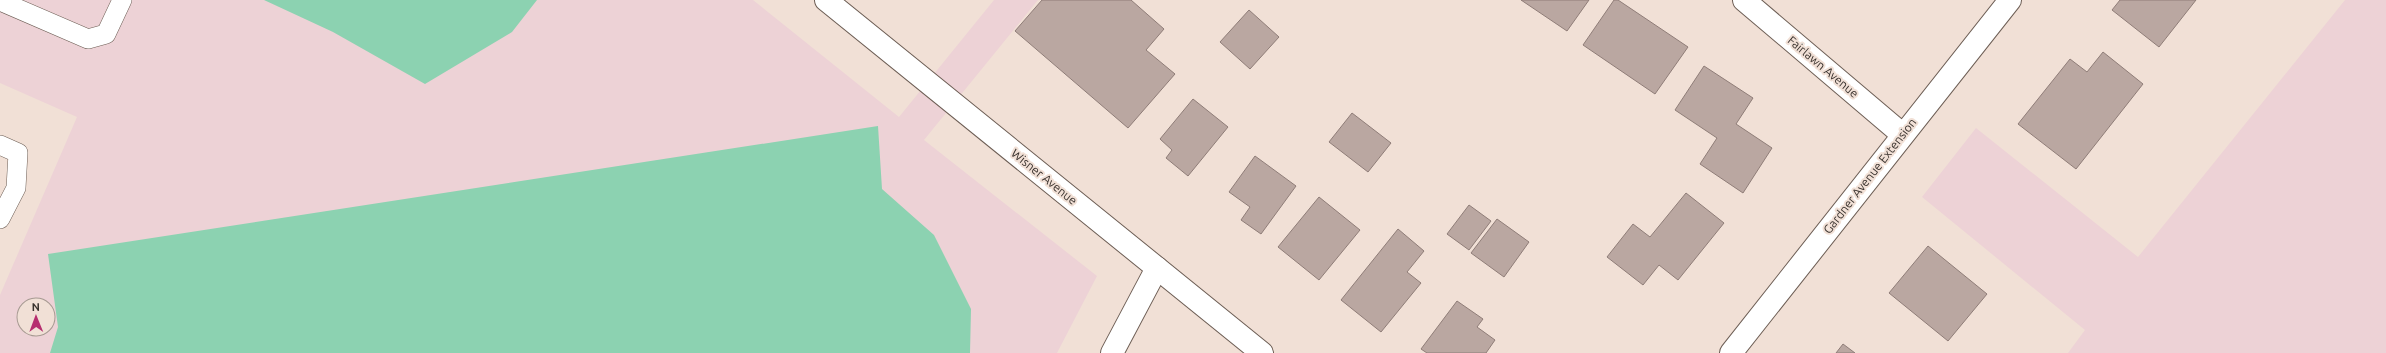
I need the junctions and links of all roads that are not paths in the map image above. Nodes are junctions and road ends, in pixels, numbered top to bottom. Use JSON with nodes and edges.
{"nodes":[{"id":1,"x":122,"y":0,"type":"edge"},
{"id":2,"x":826,"y":0,"type":"edge"},
{"id":3,"x":1744,"y":0,"type":"edge"},
{"id":4,"x":2010,"y":0,"type":"edge"},
{"id":5,"x":0,"y":1,"type":"edge"},
{"id":6,"x":1903,"y":134,"type":"junction"},
{"id":7,"x":0,"y":145,"type":"edge"},
{"id":8,"x":0,"y":219,"type":"edge"},
{"id":9,"x":1157,"y":268,"type":"junction"},
{"id":10,"x":1112,"y":353,"type":"edge"},
{"id":11,"x":1262,"y":353,"type":"edge"},
{"id":12,"x":1731,"y":353,"type":"edge"}],
"edges":[{"from":1,"to":5,"type":"lane"},
{"from":2,"to":9,"type":"street","name":"Wisner Avenue"},
{"from":3,"to":6,"type":"street","name":"Fairlawn Avenue"},
{"from":4,"to":6,"type":"street","name":"Gardner Avenue Extension"},
{"from":6,"to":12,"type":"street","name":"Gardner Avenue Extension"},
{"from":7,"to":8,"type":"lane"},
{"from":9,"to":10,"type":"street"},
{"from":9,"to":11,"type":"street","name":"Wisner Avenue"}]}
